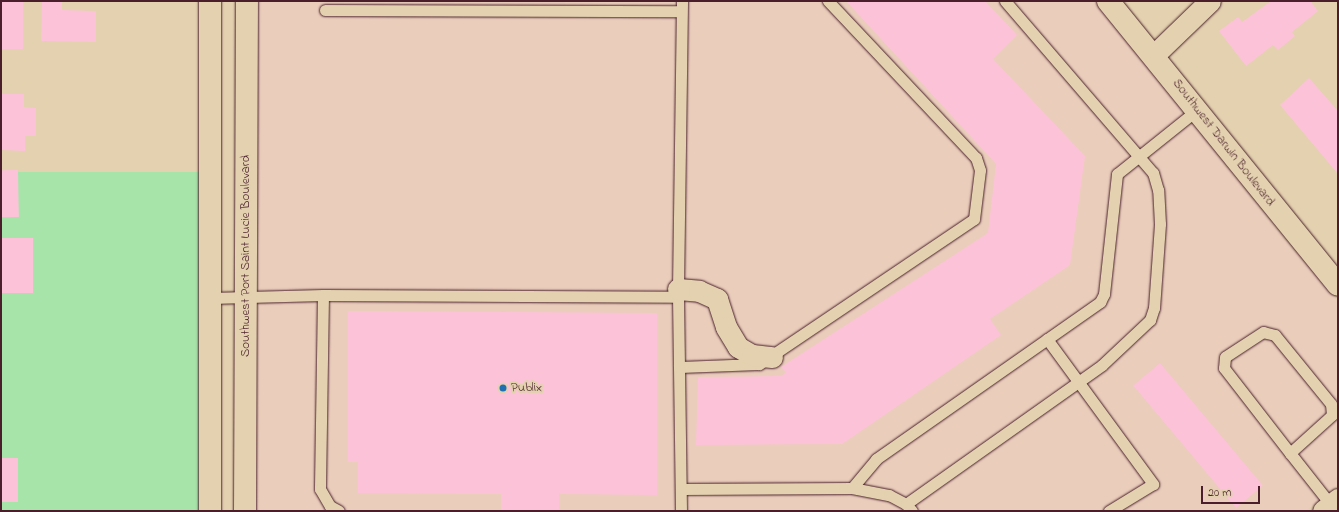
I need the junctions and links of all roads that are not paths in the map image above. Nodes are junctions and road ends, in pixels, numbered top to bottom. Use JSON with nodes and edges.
{"nodes":[{"id":1,"x":210,"y":1,"type":"edge"},
{"id":2,"x":236,"y":1,"type":"edge"},
{"id":3,"x":828,"y":1,"type":"edge"},
{"id":4,"x":1005,"y":1,"type":"edge"},
{"id":5,"x":1108,"y":1,"type":"edge"},
{"id":6,"x":1210,"y":1,"type":"edge"},
{"id":7,"x":440,"y":5,"type":"edge"},
{"id":8,"x":682,"y":6,"type":"edge"},
{"id":9,"x":325,"y":10,"type":"dead end"},
{"id":10,"x":247,"y":11,"type":"edge"},
{"id":11,"x":1153,"y":56,"type":"junction"},
{"id":12,"x":1197,"y":110,"type":"junction"},
{"id":13,"x":1138,"y":155,"type":"junction"},
{"id":14,"x":1338,"y":285,"type":"edge"},
{"id":15,"x":678,"y":293,"type":"junction"},
{"id":16,"x":323,"y":296,"type":"junction"},
{"id":17,"x":246,"y":297,"type":"junction"},
{"id":18,"x":210,"y":298,"type":"junction"},
{"id":19,"x":1047,"y":339,"type":"junction"},
{"id":20,"x":772,"y":357,"type":"junction"},
{"id":21,"x":679,"y":367,"type":"junction"},
{"id":22,"x":1077,"y":382,"type":"junction"},
{"id":23,"x":1290,"y":453,"type":"junction"},
{"id":24,"x":852,"y":488,"type":"junction"},
{"id":25,"x":681,"y":489,"type":"junction"},
{"id":26,"x":1331,"y":505,"type":"edge"},
{"id":27,"x":909,"y":507,"type":"edge"},
{"id":28,"x":210,"y":511,"type":"edge"},
{"id":29,"x":245,"y":511,"type":"edge"},
{"id":30,"x":339,"y":511,"type":"edge"},
{"id":31,"x":681,"y":511,"type":"edge"},
{"id":32,"x":1109,"y":511,"type":"edge"}],
"edges":[{"from":1,"to":18,"type":"main road"},
{"from":2,"to":10,"type":"main road"},
{"from":3,"to":20,"type":"lane"},
{"from":4,"to":13,"type":"lane"},
{"from":5,"to":11,"type":"main road","name":"Southwest Darwin Boulevard"},
{"from":6,"to":11,"type":"street"},
{"from":7,"to":8,"type":"lane"},
{"from":7,"to":9,"type":"lane"},
{"from":8,"to":15,"type":"lane"},
{"from":10,"to":17,"type":"main road","name":"Southwest Port Saint Lucie Boulevard"},
{"from":11,"to":12,"type":"main road","name":"Southwest Darwin Boulevard"},
{"from":12,"to":13,"type":"lane"},
{"from":12,"to":14,"type":"main road","name":"Southwest Darwin Boulevard"},
{"from":13,"to":19,"type":"lane"},
{"from":13,"to":22,"type":"lane"},
{"from":15,"to":16,"type":"lane"},
{"from":15,"to":20,"type":"street"},
{"from":15,"to":21,"type":"lane"},
{"from":16,"to":17,"type":"lane"},
{"from":16,"to":30,"type":"lane"},
{"from":17,"to":18,"type":"lane"},
{"from":17,"to":29,"type":"main road","name":"Southwest Port Saint Lucie Boulevard"},
{"from":18,"to":28,"type":"main road"},
{"from":19,"to":22,"type":"lane"},
{"from":19,"to":24,"type":"lane"},
{"from":20,"to":21,"type":"lane"},
{"from":21,"to":25,"type":"lane"},
{"from":22,"to":27,"type":"lane"},
{"from":22,"to":32,"type":"lane"},
{"from":23,"to":23,"type":"lane"},
{"from":23,"to":26,"type":"lane"},
{"from":24,"to":25,"type":"lane"},
{"from":24,"to":27,"type":"lane"},
{"from":25,"to":31,"type":"lane"}]}
